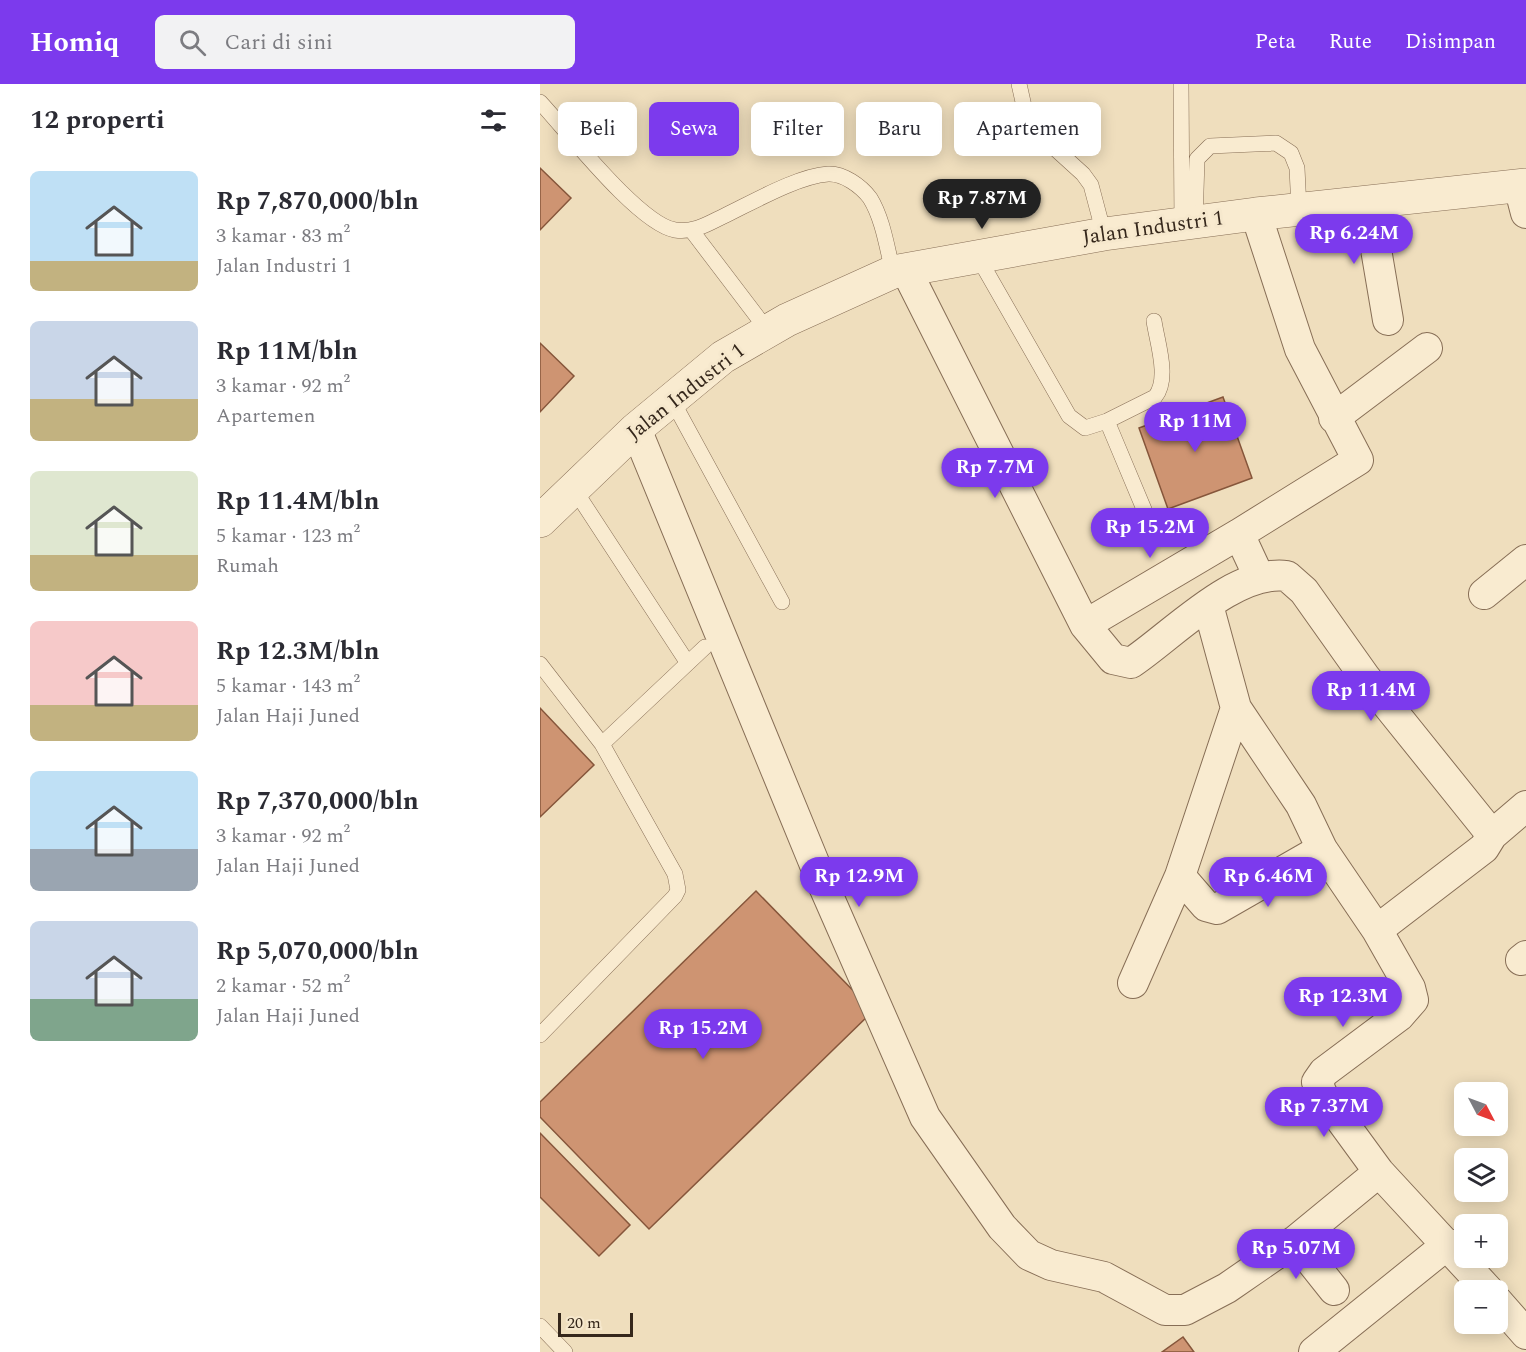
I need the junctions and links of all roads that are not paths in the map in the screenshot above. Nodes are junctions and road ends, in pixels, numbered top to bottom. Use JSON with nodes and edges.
{"nodes":[{"id":1,"x":1019,"y":84,"type":"edge"},
{"id":2,"x":1181,"y":84,"type":"edge"},
{"id":3,"x":540,"y":102,"type":"edge"},
{"id":4,"x":1524,"y":194,"type":"edge"},
{"id":5,"x":1368,"y":202,"type":"junction"},
{"id":6,"x":1299,"y":209,"type":"junction"},
{"id":7,"x":1256,"y":214,"type":"junction"},
{"id":8,"x":1189,"y":224,"type":"junction"},
{"id":9,"x":692,"y":231,"type":"junction"},
{"id":10,"x":1104,"y":234,"type":"junction"},
{"id":11,"x":978,"y":257,"type":"junction"},
{"id":12,"x":900,"y":271,"type":"junction"},
{"id":13,"x":1388,"y":320,"type":"dead end"},
{"id":14,"x":1154,"y":321,"type":"dead end"},
{"id":15,"x":768,"y":331,"type":"junction"},
{"id":16,"x":1426,"y":348,"type":"dead end"},
{"id":17,"x":672,"y":400,"type":"junction"},
{"id":18,"x":1334,"y":418,"type":"junction"},
{"id":19,"x":1107,"y":422,"type":"junction"},
{"id":20,"x":636,"y":429,"type":"junction"},
{"id":21,"x":574,"y":489,"type":"junction"},
{"id":22,"x":540,"y":521,"type":"edge"},
{"id":23,"x":1150,"y":526,"type":"dead end"},
{"id":24,"x":1239,"y":534,"type":"junction"},
{"id":25,"x":1526,"y":560,"type":"edge"},
{"id":26,"x":1259,"y":577,"type":"junction"},
{"id":27,"x":1484,"y":594,"type":"dead end"},
{"id":28,"x":782,"y":602,"type":"dead end"},
{"id":29,"x":1208,"y":605,"type":"junction"},
{"id":30,"x":1085,"y":624,"type":"junction"},
{"id":31,"x":705,"y":647,"type":"dead end"},
{"id":32,"x":687,"y":662,"type":"junction"},
{"id":33,"x":540,"y":664,"type":"edge"},
{"id":34,"x":1236,"y":708,"type":"junction"},
{"id":35,"x":602,"y":744,"type":"junction"},
{"id":36,"x":1526,"y":806,"type":"edge"},
{"id":37,"x":1492,"y":835,"type":"junction"},
{"id":38,"x":1322,"y":849,"type":"junction"},
{"id":39,"x":1180,"y":876,"type":"junction"},
{"id":40,"x":1377,"y":930,"type":"junction"},
{"id":41,"x":1133,"y":983,"type":"dead end"},
{"id":42,"x":540,"y":1035,"type":"edge"},
{"id":43,"x":1379,"y":1172,"type":"junction"},
{"id":44,"x":1295,"y":1241,"type":"junction"},
{"id":45,"x":1448,"y":1244,"type":"junction"},
{"id":46,"x":1479,"y":1280,"type":"edge"},
{"id":47,"x":1334,"y":1290,"type":"dead end"},
{"id":48,"x":1508,"y":1313,"type":"edge"},
{"id":49,"x":540,"y":1326,"type":"edge"},
{"id":50,"x":1526,"y":1334,"type":"edge"},
{"id":51,"x":565,"y":1352,"type":"edge"},
{"id":52,"x":1314,"y":1352,"type":"edge"}],
"edges":[{"from":1,"to":10,"type":"lane"},
{"from":2,"to":8,"type":"lane"},
{"from":3,"to":9,"type":"lane"},
{"from":4,"to":5,"type":"street","name":"Jalan Industri 1"},
{"from":5,"to":6,"type":"street","name":"Jalan Industri 1"},
{"from":5,"to":13,"type":"street"},
{"from":6,"to":7,"type":"street","name":"Jalan Industri 1"},
{"from":6,"to":8,"type":"lane"},
{"from":7,"to":8,"type":"street","name":"Jalan Industri 1"},
{"from":7,"to":18,"type":"street"},
{"from":8,"to":10,"type":"street","name":"Jalan Industri 1"},
{"from":9,"to":12,"type":"lane"},
{"from":9,"to":15,"type":"lane"},
{"from":10,"to":11,"type":"street","name":"Jalan Industri 1"},
{"from":11,"to":12,"type":"street","name":"Jalan Industri 1"},
{"from":11,"to":19,"type":"lane"},
{"from":12,"to":15,"type":"street","name":"Jalan Industri 1"},
{"from":12,"to":30,"type":"street"},
{"from":14,"to":19,"type":"lane"},
{"from":15,"to":17,"type":"street","name":"Jalan Industri 1"},
{"from":16,"to":18,"type":"street"},
{"from":17,"to":20,"type":"street","name":"Jalan Industri 1"},
{"from":17,"to":28,"type":"lane"},
{"from":18,"to":24,"type":"street"},
{"from":19,"to":23,"type":"lane"},
{"from":20,"to":21,"type":"street","name":"Jalan Industri 1"},
{"from":20,"to":44,"type":"street"},
{"from":21,"to":22,"type":"street","name":"Jalan Industri 1"},
{"from":21,"to":32,"type":"lane"},
{"from":24,"to":26,"type":"street"},
{"from":24,"to":30,"type":"street"},
{"from":25,"to":27,"type":"street"},
{"from":26,"to":29,"type":"street"},
{"from":26,"to":37,"type":"street"},
{"from":29,"to":30,"type":"street"},
{"from":29,"to":34,"type":"street"},
{"from":31,"to":32,"type":"lane"},
{"from":32,"to":35,"type":"lane"},
{"from":33,"to":35,"type":"lane"},
{"from":34,"to":38,"type":"street"},
{"from":34,"to":39,"type":"street"},
{"from":35,"to":42,"type":"lane"},
{"from":36,"to":37,"type":"street"},
{"from":37,"to":40,"type":"street"},
{"from":38,"to":39,"type":"street"},
{"from":38,"to":40,"type":"street"},
{"from":39,"to":41,"type":"street"},
{"from":40,"to":43,"type":"street"},
{"from":43,"to":44,"type":"street"},
{"from":43,"to":45,"type":"street"},
{"from":44,"to":47,"type":"street"},
{"from":45,"to":46,"type":"street"},
{"from":45,"to":52,"type":"street"},
{"from":48,"to":50,"type":"street"},
{"from":49,"to":51,"type":"lane"}]}
